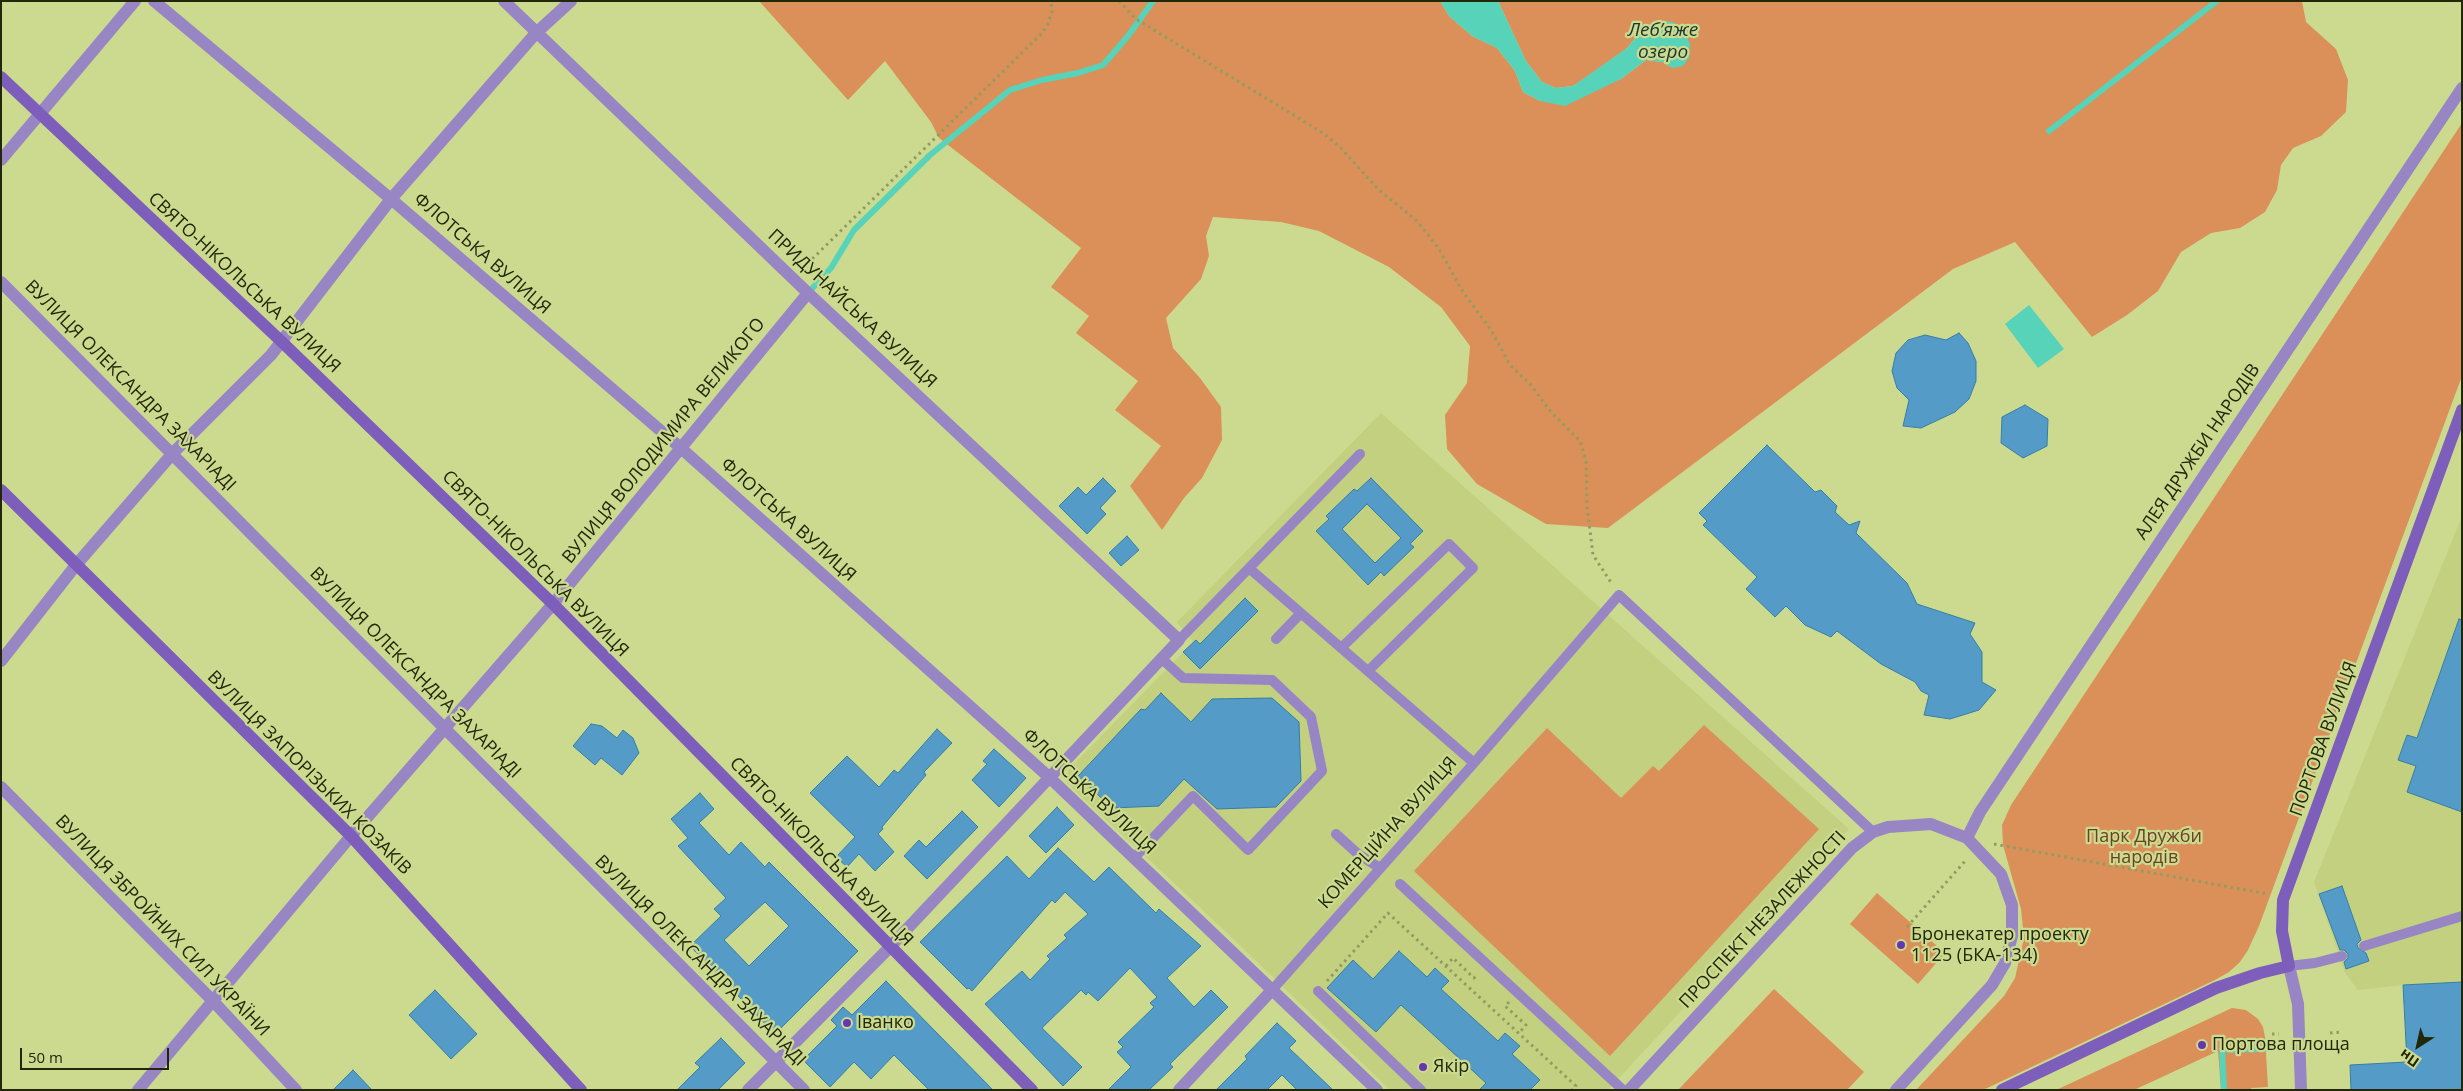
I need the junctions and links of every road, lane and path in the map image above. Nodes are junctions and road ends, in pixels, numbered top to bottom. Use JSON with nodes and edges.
{"nodes":[{"id":1,"x":135,"y":1,"type":"edge"},
{"id":2,"x":154,"y":1,"type":"edge"},
{"id":3,"x":504,"y":1,"type":"edge"},
{"id":4,"x":571,"y":1,"type":"edge"},
{"id":5,"x":1051,"y":1,"type":"edge"},
{"id":6,"x":1119,"y":1,"type":"edge"},
{"id":7,"x":536,"y":33,"type":"junction"},
{"id":8,"x":1,"y":77,"type":"edge"},
{"id":9,"x":2462,"y":88,"type":"edge"},
{"id":10,"x":39,"y":114,"type":"junction"},
{"id":11,"x":1,"y":160,"type":"edge"},
{"id":12,"x":391,"y":199,"type":"junction"},
{"id":13,"x":795,"y":280,"type":"junction"},
{"id":14,"x":1,"y":282,"type":"edge"},
{"id":15,"x":808,"y":293,"type":"junction"},
{"id":16,"x":282,"y":342,"type":"junction"},
{"id":17,"x":2462,"y":410,"type":"edge"},
{"id":18,"x":682,"y":449,"type":"junction"},
{"id":19,"x":173,"y":453,"type":"junction"},
{"id":20,"x":1360,"y":454,"type":"dead end"},
{"id":21,"x":1,"y":490,"type":"edge"},
{"id":22,"x":76,"y":565,"type":"junction"},
{"id":23,"x":1250,"y":569,"type":"junction"},
{"id":24,"x":1619,"y":595,"type":"junction"},
{"id":25,"x":553,"y":604,"type":"junction"},
{"id":26,"x":1301,"y":613,"type":"junction"},
{"id":27,"x":1276,"y":638,"type":"dead end"},
{"id":28,"x":1179,"y":640,"type":"junction"},
{"id":29,"x":1341,"y":648,"type":"junction"},
{"id":30,"x":1162,"y":659,"type":"junction"},
{"id":31,"x":1,"y":662,"type":"edge"},
{"id":32,"x":1368,"y":671,"type":"junction"},
{"id":33,"x":444,"y":728,"type":"junction"},
{"id":34,"x":1474,"y":763,"type":"junction"},
{"id":35,"x":1049,"y":778,"type":"junction"},
{"id":36,"x":1,"y":787,"type":"edge"},
{"id":37,"x":1873,"y":832,"type":"junction"},
{"id":38,"x":1336,"y":834,"type":"dead end"},
{"id":39,"x":351,"y":836,"type":"junction"},
{"id":40,"x":1967,"y":838,"type":"junction"},
{"id":41,"x":1976,"y":848,"type":"junction"},
{"id":42,"x":1134,"y":858,"type":"junction"},
{"id":43,"x":1380,"y":868,"type":"junction"},
{"id":44,"x":1400,"y":884,"type":"dead end"},
{"id":45,"x":2275,"y":895,"type":"dead end"},
{"id":46,"x":2462,"y":916,"type":"edge"},
{"id":47,"x":1907,"y":927,"type":"dead end"},
{"id":48,"x":2364,"y":946,"type":"dead end"},
{"id":49,"x":890,"y":947,"type":"junction"},
{"id":50,"x":2342,"y":956,"type":"dead end"},
{"id":51,"x":1446,"y":966,"type":"junction"},
{"id":52,"x":2290,"y":966,"type":"junction"},
{"id":53,"x":1473,"y":976,"type":"dead end"},
{"id":54,"x":1273,"y":989,"type":"junction"},
{"id":55,"x":1318,"y":991,"type":"joint"},
{"id":56,"x":213,"y":1001,"type":"junction"},
{"id":57,"x":1507,"y":1008,"type":"dead end"},
{"id":58,"x":2341,"y":1032,"type":"dead end"},
{"id":59,"x":1518,"y":1033,"type":"junction"},
{"id":60,"x":2330,"y":1033,"type":"dead end"},
{"id":61,"x":2272,"y":1034,"type":"dead end"},
{"id":62,"x":2279,"y":1034,"type":"dead end"},
{"id":63,"x":776,"y":1061,"type":"junction"},
{"id":64,"x":2004,"y":1089,"type":"edge"},
{"id":65,"x":138,"y":1090,"type":"edge"},
{"id":66,"x":296,"y":1090,"type":"edge"},
{"id":67,"x":581,"y":1090,"type":"edge"},
{"id":68,"x":748,"y":1090,"type":"edge"},
{"id":69,"x":804,"y":1090,"type":"edge"},
{"id":70,"x":1032,"y":1090,"type":"edge"},
{"id":71,"x":1179,"y":1090,"type":"edge"},
{"id":72,"x":1377,"y":1090,"type":"edge"},
{"id":73,"x":1421,"y":1090,"type":"edge"},
{"id":74,"x":1572,"y":1090,"type":"edge"},
{"id":75,"x":1623,"y":1090,"type":"edge"},
{"id":76,"x":1629,"y":1090,"type":"edge"},
{"id":77,"x":1896,"y":1090,"type":"edge"},
{"id":78,"x":2301,"y":1090,"type":"edge"}],
"edges":[{"from":1,"to":10,"type":"street"},
{"from":2,"to":12,"type":"street","name":"ФЛОТСЬКА ВУЛИЦЯ"},
{"from":3,"to":7,"type":"street","name":"ПРИДУНАЙСЬКА ВУЛИЦЯ"},
{"from":4,"to":7,"type":"street"},
{"from":5,"to":13,"type":"path"},
{"from":6,"to":24,"type":"path"},
{"from":7,"to":12,"type":"street"},
{"from":7,"to":13,"type":"street","name":"ПРИДУНАЙСЬКА ВУЛИЦЯ"},
{"from":8,"to":10,"type":"main road","name":"СВЯТО-НІКОЛЬСЬКА ВУЛИЦЯ"},
{"from":9,"to":40,"type":"street","name":"АЛЕЯ ДРУЖБИ НАРОДІВ"},
{"from":10,"to":11,"type":"street"},
{"from":10,"to":16,"type":"main road","name":"СВЯТО-НІКОЛЬСЬКА ВУЛИЦЯ"},
{"from":12,"to":16,"type":"street"},
{"from":12,"to":18,"type":"street","name":"ФЛОТСЬКА ВУЛИЦЯ"},
{"from":13,"to":15,"type":"street","name":"ПРИДУНАЙСЬКА ВУЛИЦЯ"},
{"from":14,"to":19,"type":"street","name":"ВУЛИЦЯ ОЛЕКСАНДРА ЗАХАРІАДІ"},
{"from":15,"to":18,"type":"street","name":"ВУЛИЦЯ ВОЛОДИМИРА ВЕЛИКОГО"},
{"from":15,"to":28,"type":"street","name":"ПРИДУНАЙСЬКА ВУЛИЦЯ"},
{"from":16,"to":19,"type":"street"},
{"from":16,"to":25,"type":"main road","name":"СВЯТО-НІКОЛЬСЬКА ВУЛИЦЯ"},
{"from":17,"to":52,"type":"main road","name":"ПОРТОВА ВУЛИЦЯ"},
{"from":18,"to":25,"type":"street","name":"ВУЛИЦЯ ВОЛОДИМИРА ВЕЛИКОГО"},
{"from":18,"to":35,"type":"street","name":"ФЛОТСЬКА ВУЛИЦЯ"},
{"from":19,"to":22,"type":"street"},
{"from":19,"to":33,"type":"street","name":"ВУЛИЦЯ ОЛЕКСАНДРА ЗАХАРІАДІ"},
{"from":20,"to":23,"type":"lane"},
{"from":21,"to":22,"type":"main road","name":"ВУЛИЦЯ ЗАПОРІЗЬКИХ КОЗАКІВ"},
{"from":22,"to":31,"type":"street"},
{"from":22,"to":39,"type":"main road","name":"ВУЛИЦЯ ЗАПОРІЗЬКИХ КОЗАКІВ"},
{"from":23,"to":26,"type":"lane"},
{"from":23,"to":28,"type":"lane"},
{"from":24,"to":34,"type":"lane","name":"КОМЕРЦІЙНА ВУЛИЦЯ"},
{"from":24,"to":37,"type":"lane"},
{"from":25,"to":33,"type":"street","name":"ВУЛИЦЯ ВОЛОДИМИРА ВЕЛИКОГО"},
{"from":25,"to":49,"type":"main road","name":"СВЯТО-НІКОЛЬСЬКА ВУЛИЦЯ"},
{"from":26,"to":27,"type":"lane"},
{"from":26,"to":29,"type":"lane"},
{"from":28,"to":30,"type":"street"},
{"from":29,"to":32,"type":"lane"},
{"from":29,"to":32,"type":"lane"},
{"from":30,"to":35,"type":"street"},
{"from":30,"to":42,"type":"lane"},
{"from":32,"to":34,"type":"lane"},
{"from":33,"to":39,"type":"street","name":"ВУЛИЦЯ ВОЛОДИМИРА ВЕЛИКОГО"},
{"from":33,"to":63,"type":"street","name":"ВУЛИЦЯ ОЛЕКСАНДРА ЗАХАРІАДІ"},
{"from":34,"to":43,"type":"lane","name":"КОМЕРЦІЙНА ВУЛИЦЯ"},
{"from":35,"to":42,"type":"street","name":"ФЛОТСЬКА ВУЛИЦЯ"},
{"from":35,"to":49,"type":"street"},
{"from":36,"to":56,"type":"street","name":"ВУЛИЦЯ ЗБРОЙНИХ СИЛ УКРАЇНИ"},
{"from":37,"to":40,"type":"street","name":"ПРОСПЕКТ НЕЗАЛЕЖНОСТІ"},
{"from":37,"to":76,"type":"street","name":"ПРОСПЕКТ НЕЗАЛЕЖНОСТІ"},
{"from":38,"to":43,"type":"lane"},
{"from":39,"to":56,"type":"street","name":"ВУЛИЦЯ ВОЛОДИМИРА ВЕЛИКОГО"},
{"from":39,"to":67,"type":"main road","name":"ВУЛИЦЯ ЗАПОРІЗЬКИХ КОЗАКІВ"},
{"from":40,"to":41,"type":"street","name":"ПРОСПЕКТ НЕЗАЛЕЖНОСТІ"},
{"from":40,"to":45,"type":"path"},
{"from":41,"to":47,"type":"path"},
{"from":41,"to":77,"type":"street","name":"ПРОСПЕКТ НЕЗАЛЕЖНОСТІ"},
{"from":42,"to":54,"type":"street","name":"ФЛОТСЬКА ВУЛИЦЯ"},
{"from":43,"to":54,"type":"lane","name":"КОМЕРЦІЙНА ВУЛИЦЯ"},
{"from":44,"to":75,"type":"lane"},
{"from":46,"to":48,"type":"lane"},
{"from":49,"to":63,"type":"street"},
{"from":49,"to":70,"type":"main road","name":"СВЯТО-НІКОЛЬСЬКА ВУЛИЦЯ"},
{"from":50,"to":52,"type":"lane"},
{"from":51,"to":53,"type":"path"},
{"from":51,"to":55,"type":"path"},
{"from":51,"to":59,"type":"path"},
{"from":52,"to":64,"type":"main road"},
{"from":52,"to":78,"type":"street","name":"ПОРТОВА ВУЛИЦЯ"},
{"from":54,"to":71,"type":"street","name":"КОМЕРЦІЙНА ВУЛИЦЯ"},
{"from":54,"to":72,"type":"street","name":"ФЛОТСЬКА ВУЛИЦЯ"},
{"from":55,"to":73,"type":"lane"},
{"from":56,"to":65,"type":"street","name":"ВУЛИЦЯ ВОЛОДИМИРА ВЕЛИКОГО"},
{"from":56,"to":66,"type":"street","name":"ВУЛИЦЯ ЗБРОЙНИХ СИЛ УКРАЇНИ"},
{"from":57,"to":59,"type":"path"},
{"from":58,"to":60,"type":"path"},
{"from":59,"to":74,"type":"path"},
{"from":61,"to":62,"type":"path"},
{"from":63,"to":68,"type":"street"},
{"from":63,"to":69,"type":"street","name":"ВУЛИЦЯ ОЛЕКСАНДРА ЗАХАРІАДІ"}]}
